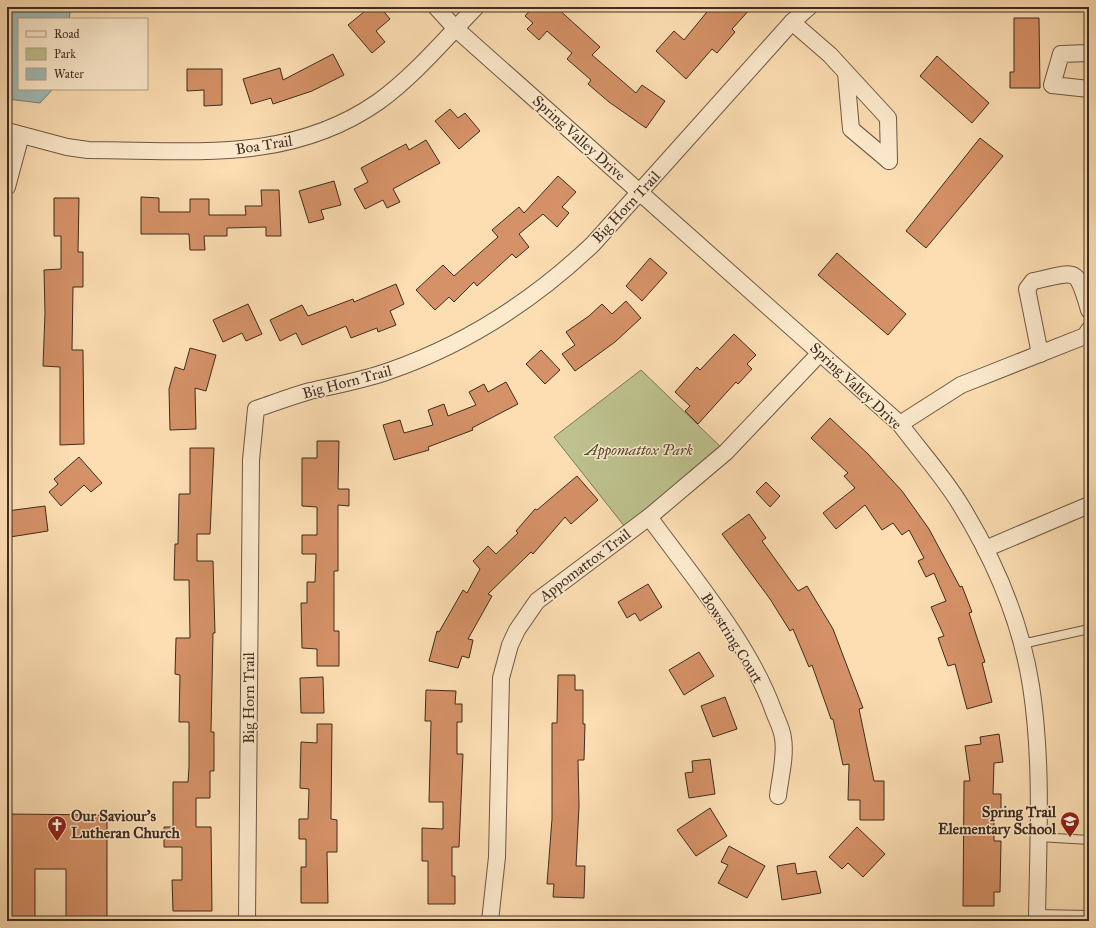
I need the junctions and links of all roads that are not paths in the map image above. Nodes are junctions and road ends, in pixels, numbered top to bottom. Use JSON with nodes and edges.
{"nodes":[{"id":1,"x":436,"y":7,"type":"edge"},
{"id":2,"x":476,"y":7,"type":"edge"},
{"id":3,"x":810,"y":7,"type":"edge"},
{"id":4,"x":792,"y":22,"type":"junction"},
{"id":5,"x":455,"y":28,"type":"junction"},
{"id":6,"x":1089,"y":53,"type":"edge"},
{"id":7,"x":846,"y":73,"type":"junction"},
{"id":8,"x":1089,"y":89,"type":"edge"},
{"id":9,"x":14,"y":133,"type":"edge"},
{"id":10,"x":7,"y":187,"type":"edge"},
{"id":11,"x":640,"y":192,"type":"junction"},
{"id":12,"x":1089,"y":310,"type":"edge"},
{"id":13,"x":1089,"y":330,"type":"edge"},
{"id":14,"x":820,"y":353,"type":"junction"},
{"id":15,"x":1040,"y":354,"type":"junction"},
{"id":16,"x":900,"y":424,"type":"junction"},
{"id":17,"x":1089,"y":505,"type":"edge"},
{"id":18,"x":649,"y":518,"type":"junction"},
{"id":19,"x":986,"y":549,"type":"junction"},
{"id":20,"x":1089,"y":629,"type":"edge"},
{"id":21,"x":1022,"y":644,"type":"junction"},
{"id":22,"x":778,"y":796,"type":"dead end"},
{"id":23,"x":1038,"y":837,"type":"junction"},
{"id":24,"x":1089,"y":840,"type":"edge"},
{"id":25,"x":1089,"y":915,"type":"edge"},
{"id":26,"x":1037,"y":918,"type":"edge"},
{"id":27,"x":248,"y":921,"type":"edge"},
{"id":28,"x":490,"y":921,"type":"edge"}],
"edges":[{"from":1,"to":5,"type":"street","name":"Spring Valley Drive"},
{"from":2,"to":5,"type":"street","name":"Boa Trail"},
{"from":3,"to":4,"type":"street","name":"Big Horn Trail"},
{"from":4,"to":7,"type":"street"},
{"from":4,"to":11,"type":"street","name":"Big Horn Trail"},
{"from":5,"to":9,"type":"street","name":"Boa Trail"},
{"from":5,"to":11,"type":"street","name":"Spring Valley Drive"},
{"from":6,"to":8,"type":"street"},
{"from":7,"to":7,"type":"street"},
{"from":9,"to":10,"type":"street"},
{"from":11,"to":14,"type":"street","name":"Spring Valley Drive"},
{"from":11,"to":27,"type":"street","name":"Big Horn Trail"},
{"from":12,"to":15,"type":"street"},
{"from":13,"to":15,"type":"street"},
{"from":14,"to":16,"type":"street","name":"Spring Valley Drive"},
{"from":14,"to":18,"type":"street","name":"Appomattox Trail"},
{"from":15,"to":16,"type":"street"},
{"from":16,"to":19,"type":"street","name":"Spring Valley Drive"},
{"from":17,"to":19,"type":"street"},
{"from":18,"to":22,"type":"street","name":"Bowstring Court"},
{"from":18,"to":28,"type":"street","name":"Appomattox Trail"},
{"from":19,"to":21,"type":"street","name":"Spring Valley Drive"},
{"from":20,"to":21,"type":"lane"},
{"from":21,"to":23,"type":"street","name":"Spring Valley Drive"},
{"from":23,"to":24,"type":"lane"},
{"from":23,"to":26,"type":"street","name":"Spring Valley Drive"},
{"from":25,"to":26,"type":"lane"}]}
